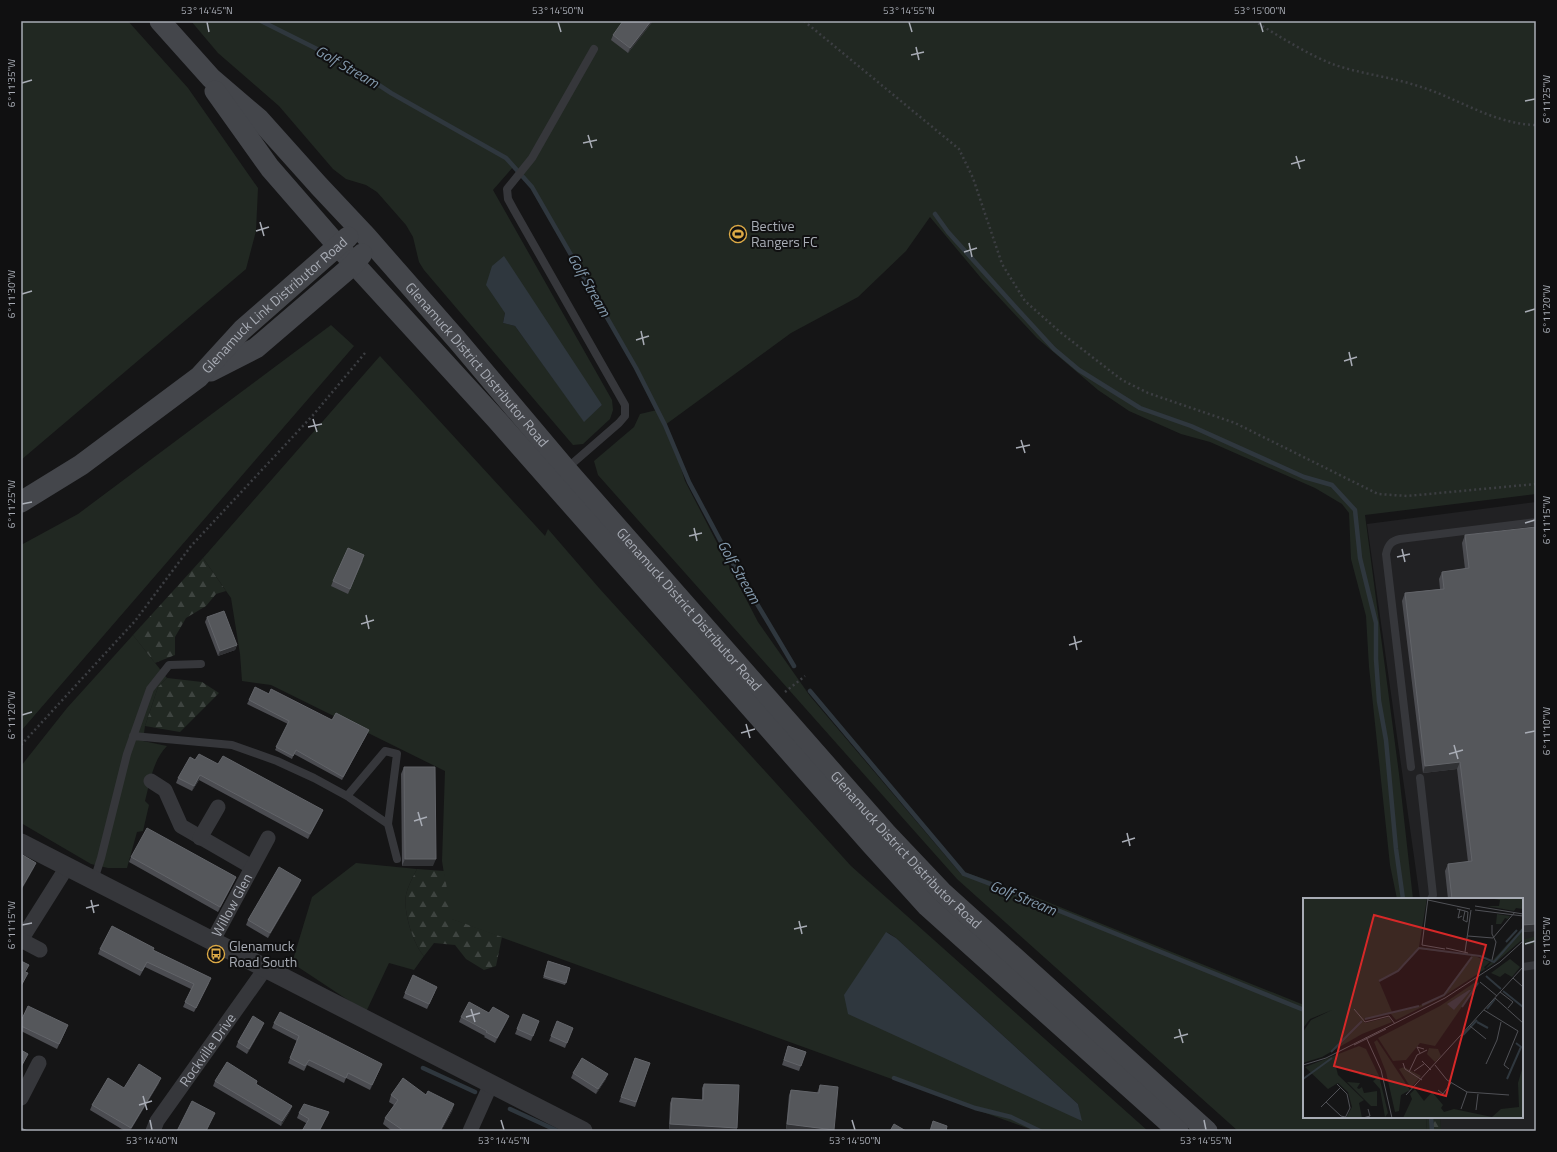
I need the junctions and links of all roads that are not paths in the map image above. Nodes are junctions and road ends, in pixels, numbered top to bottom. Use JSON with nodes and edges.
{"nodes":[{"id":1,"x":160,"y":21,"type":"edge"},
{"id":2,"x":594,"y":49,"type":"dead end"},
{"id":3,"x":197,"y":64,"type":"junction"},
{"id":4,"x":366,"y":236,"type":"junction"},
{"id":5,"x":337,"y":245,"type":"junction"},
{"id":6,"x":354,"y":264,"type":"junction"},
{"id":7,"x":199,"y":377,"type":"junction"},
{"id":8,"x":559,"y":475,"type":"junction"},
{"id":9,"x":21,"y":502,"type":"edge"},
{"id":10,"x":1536,"y":522,"type":"edge"},
{"id":11,"x":201,"y":664,"type":"dead end"},
{"id":12,"x":133,"y":736,"type":"junction"},
{"id":13,"x":1412,"y":767,"type":"dead end"},
{"id":14,"x":1420,"y":778,"type":"dead end"},
{"id":15,"x":151,"y":781,"type":"dead end"},
{"id":16,"x":347,"y":796,"type":"junction"},
{"id":17,"x":218,"y":807,"type":"dead end"},
{"id":18,"x":388,"y":824,"type":"junction"},
{"id":19,"x":200,"y":838,"type":"junction"},
{"id":20,"x":268,"y":838,"type":"dead end"},
{"id":21,"x":21,"y":843,"type":"edge"},
{"id":22,"x":397,"y":859,"type":"dead end"},
{"id":23,"x":66,"y":867,"type":"junction"},
{"id":24,"x":252,"y":867,"type":"junction"},
{"id":25,"x":93,"y":881,"type":"junction"},
{"id":26,"x":1432,"y":898,"type":"edge"},
{"id":27,"x":21,"y":940,"type":"edge"},
{"id":28,"x":212,"y":942,"type":"junction"},
{"id":29,"x":40,"y":950,"type":"dead end"},
{"id":30,"x":1536,"y":965,"type":"edge"},
{"id":31,"x":1523,"y":967,"type":"edge"},
{"id":32,"x":265,"y":969,"type":"junction"},
{"id":33,"x":39,"y":1063,"type":"dead end"},
{"id":34,"x":491,"y":1084,"type":"junction"},
{"id":35,"x":21,"y":1098,"type":"edge"},
{"id":36,"x":153,"y":1131,"type":"edge"},
{"id":37,"x":470,"y":1131,"type":"edge"},
{"id":38,"x":583,"y":1131,"type":"edge"},
{"id":39,"x":1178,"y":1131,"type":"edge"},
{"id":40,"x":1207,"y":1131,"type":"edge"}],
"edges":[{"from":1,"to":3,"type":"main road","name":"Glenamuck District Distributor Road"},
{"from":2,"to":8,"type":"lane"},
{"from":3,"to":4,"type":"main road","name":"Glenamuck District Distributor Road"},
{"from":3,"to":5,"type":"main road","name":"Glenamuck District Distributor Road"},
{"from":4,"to":5,"type":"main road","name":"Glenamuck Link Distributor Road"},
{"from":4,"to":6,"type":"main road","name":"Glenamuck Link Distributor Road"},
{"from":4,"to":8,"type":"main road","name":"Glenamuck District Distributor Road"},
{"from":5,"to":6,"type":"main road","name":"Glenamuck District Distributor Road"},
{"from":5,"to":7,"type":"main road","name":"Glenamuck Link Distributor Road"},
{"from":6,"to":7,"type":"main road","name":"Glenamuck Link Distributor Road"},
{"from":6,"to":8,"type":"main road","name":"Glenamuck District Distributor Road"},
{"from":7,"to":9,"type":"main road","name":"Glenamuck Link Distributor Road"},
{"from":8,"to":39,"type":"main road","name":"Glenamuck District Distributor Road"},
{"from":8,"to":40,"type":"main road","name":"Glenamuck District Distributor Road"},
{"from":10,"to":13,"type":"lane"},
{"from":11,"to":12,"type":"lane"},
{"from":12,"to":16,"type":"lane"},
{"from":12,"to":25,"type":"lane"},
{"from":14,"to":26,"type":"lane"},
{"from":15,"to":19,"type":"street","name":"Willow Glen"},
{"from":16,"to":18,"type":"lane"},
{"from":16,"to":18,"type":"lane"},
{"from":17,"to":19,"type":"street"},
{"from":18,"to":22,"type":"lane"},
{"from":19,"to":24,"type":"street","name":"Willow Glen"},
{"from":20,"to":24,"type":"street","name":"Willow Glen"},
{"from":21,"to":23,"type":"street"},
{"from":23,"to":25,"type":"street"},
{"from":23,"to":27,"type":"street"},
{"from":24,"to":28,"type":"street","name":"Willow Glen"},
{"from":25,"to":28,"type":"street"},
{"from":27,"to":29,"type":"street"},
{"from":28,"to":32,"type":"street"},
{"from":30,"to":31,"type":"lane"},
{"from":32,"to":34,"type":"street"},
{"from":32,"to":36,"type":"street","name":"Rockville Drive"},
{"from":33,"to":35,"type":"street"},
{"from":34,"to":37,"type":"street"},
{"from":34,"to":38,"type":"street"}]}
